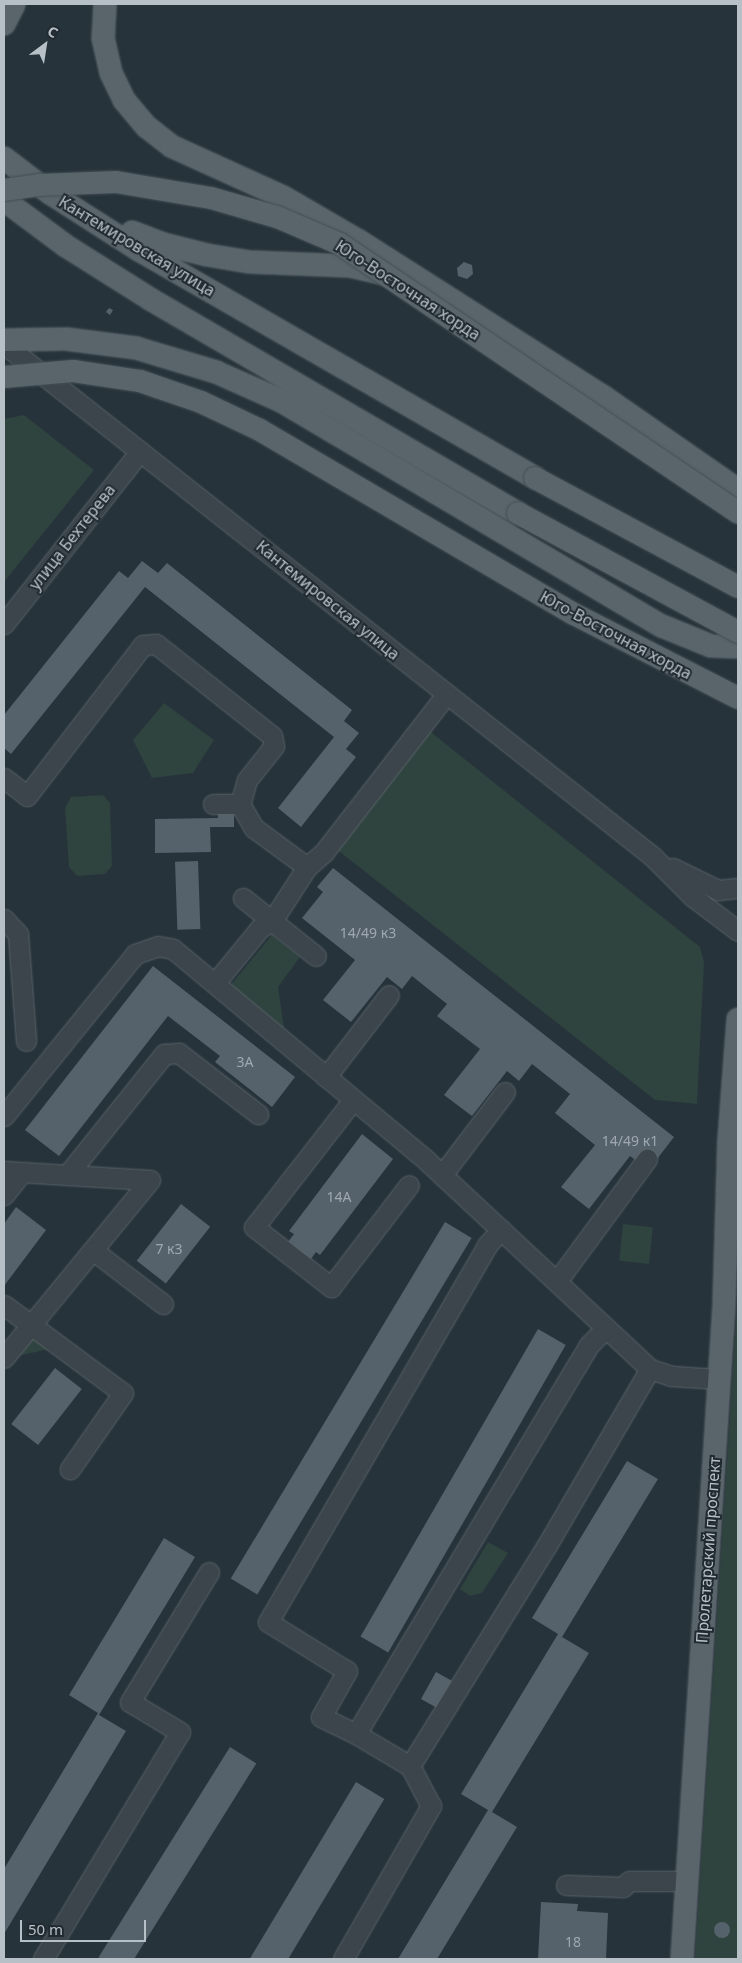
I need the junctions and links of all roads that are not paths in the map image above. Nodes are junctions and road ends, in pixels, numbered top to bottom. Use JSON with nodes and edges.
{"nodes":[{"id":1,"x":105,"y":4,"type":"edge"},
{"id":2,"x":4,"y":158,"type":"edge"},
{"id":3,"x":4,"y":190,"type":"edge"},
{"id":4,"x":50,"y":193,"type":"junction"},
{"id":5,"x":4,"y":200,"type":"edge"},
{"id":6,"x":453,"y":299,"type":"junction"},
{"id":7,"x":4,"y":340,"type":"edge"},
{"id":8,"x":4,"y":344,"type":"edge"},
{"id":9,"x":4,"y":360,"type":"edge"},
{"id":10,"x":4,"y":377,"type":"edge"},
{"id":11,"x":61,"y":389,"type":"junction"},
{"id":12,"x":140,"y":451,"type":"junction"},
{"id":13,"x":738,"y":490,"type":"edge"},
{"id":14,"x":738,"y":512,"type":"edge"},
{"id":15,"x":738,"y":586,"type":"edge"},
{"id":16,"x":4,"y":624,"type":"edge"},
{"id":17,"x":738,"y":632,"type":"edge"},
{"id":18,"x":738,"y":646,"type":"edge"},
{"id":19,"x":446,"y":696,"type":"junction"},
{"id":20,"x":738,"y":698,"type":"edge"},
{"id":21,"x":4,"y":778,"type":"edge"},
{"id":22,"x":213,"y":804,"type":"dead end"},
{"id":23,"x":240,"y":804,"type":"junction"},
{"id":24,"x":652,"y":856,"type":"junction"},
{"id":25,"x":307,"y":867,"type":"junction"},
{"id":26,"x":738,"y":888,"type":"edge"},
{"id":27,"x":243,"y":898,"type":"dead end"},
{"id":28,"x":4,"y":919,"type":"edge"},
{"id":29,"x":272,"y":920,"type":"junction"},
{"id":30,"x":738,"y":931,"type":"edge"},
{"id":31,"x":316,"y":956,"type":"dead end"},
{"id":32,"x":215,"y":982,"type":"junction"},
{"id":33,"x":389,"y":995,"type":"dead end"},
{"id":34,"x":738,"y":1019,"type":"edge"},
{"id":35,"x":26,"y":1042,"type":"dead end"},
{"id":36,"x":326,"y":1077,"type":"junction"},
{"id":37,"x":505,"y":1092,"type":"dead end"},
{"id":38,"x":353,"y":1100,"type":"junction"},
{"id":39,"x":258,"y":1114,"type":"dead end"},
{"id":40,"x":4,"y":1116,"type":"edge"},
{"id":41,"x":734,"y":1135,"type":"edge"},
{"id":42,"x":647,"y":1159,"type":"dead end"},
{"id":43,"x":10,"y":1172,"type":"edge"},
{"id":44,"x":68,"y":1174,"type":"junction"},
{"id":45,"x":418,"y":1174,"type":"junction"},
{"id":46,"x":442,"y":1174,"type":"junction"},
{"id":47,"x":4,"y":1195,"type":"edge"},
{"id":48,"x":502,"y":1230,"type":"junction"},
{"id":49,"x":94,"y":1251,"type":"junction"},
{"id":50,"x":556,"y":1281,"type":"junction"},
{"id":51,"x":163,"y":1304,"type":"dead end"},
{"id":52,"x":4,"y":1305,"type":"edge"},
{"id":53,"x":31,"y":1326,"type":"junction"},
{"id":54,"x":606,"y":1328,"type":"junction"},
{"id":55,"x":4,"y":1358,"type":"edge"},
{"id":56,"x":650,"y":1369,"type":"junction"},
{"id":57,"x":718,"y":1379,"type":"junction"},
{"id":58,"x":70,"y":1469,"type":"dead end"},
{"id":59,"x":209,"y":1572,"type":"dead end"},
{"id":60,"x":356,"y":1734,"type":"junction"},
{"id":61,"x":410,"y":1766,"type":"junction"},
{"id":62,"x":686,"y":1881,"type":"junction"},
{"id":63,"x":566,"y":1884,"type":"dead end"},
{"id":64,"x":43,"y":1959,"type":"edge"},
{"id":65,"x":343,"y":1959,"type":"edge"},
{"id":66,"x":682,"y":1959,"type":"edge"}],
"edges":[{"from":1,"to":6,"type":"main road"},
{"from":2,"to":4,"type":"main road","name":"Кантемировская улица"},
{"from":3,"to":14,"type":"main road","name":"Юго-Восточная хорда","bridge":true},
{"from":4,"to":6,"type":"main road"},
{"from":4,"to":15,"type":"main road","name":"Кантемировская улица","bridge":true},
{"from":5,"to":17,"type":"main road","name":"Кантемировская улица","bridge":true},
{"from":6,"to":13,"type":"main road"},
{"from":7,"to":18,"type":"main road"},
{"from":8,"to":11,"type":"street","name":"Кантемировская улица"},
{"from":9,"to":11,"type":"street"},
{"from":10,"to":20,"type":"main road","name":"Юго-Восточная хорда","bridge":true},
{"from":11,"to":12,"type":"street","name":"Кантемировская улица"},
{"from":12,"to":16,"type":"street","name":"улица Бехтерева"},
{"from":12,"to":19,"type":"street","name":"Кантемировская улица"},
{"from":19,"to":24,"type":"street","name":"Кантемировская улица"},
{"from":19,"to":25,"type":"street"},
{"from":21,"to":23,"type":"street"},
{"from":22,"to":23,"type":"street"},
{"from":23,"to":25,"type":"street"},
{"from":24,"to":26,"type":"street","name":"Кантемировская улица"},
{"from":24,"to":30,"type":"street","name":"Кантемировская улица"},
{"from":25,"to":29,"type":"street"},
{"from":27,"to":29,"type":"street"},
{"from":28,"to":35,"type":"street"},
{"from":29,"to":31,"type":"street"},
{"from":29,"to":32,"type":"street"},
{"from":32,"to":36,"type":"street"},
{"from":32,"to":40,"type":"street"},
{"from":33,"to":36,"type":"street"},
{"from":34,"to":41,"type":"main road","name":"Пролетарский проспект"},
{"from":36,"to":38,"type":"street"},
{"from":37,"to":46,"type":"street"},
{"from":38,"to":45,"type":"street"},
{"from":38,"to":45,"type":"street"},
{"from":39,"to":44,"type":"street"},
{"from":41,"to":57,"type":"main road","name":"Пролетарский проспект"},
{"from":42,"to":50,"type":"street"},
{"from":43,"to":44,"type":"street"},
{"from":43,"to":47,"type":"street"},
{"from":44,"to":49,"type":"street"},
{"from":45,"to":46,"type":"street"},
{"from":46,"to":48,"type":"street"},
{"from":48,"to":50,"type":"street"},
{"from":48,"to":60,"type":"street"},
{"from":49,"to":51,"type":"street"},
{"from":49,"to":53,"type":"street"},
{"from":50,"to":54,"type":"street"},
{"from":52,"to":53,"type":"street"},
{"from":53,"to":55,"type":"street"},
{"from":53,"to":58,"type":"street"},
{"from":54,"to":56,"type":"street"},
{"from":54,"to":60,"type":"street"},
{"from":56,"to":57,"type":"street"},
{"from":56,"to":61,"type":"street"},
{"from":57,"to":62,"type":"main road","name":"Пролетарский проспект"},
{"from":59,"to":64,"type":"street"},
{"from":60,"to":61,"type":"street"},
{"from":61,"to":65,"type":"street"},
{"from":62,"to":63,"type":"street"},
{"from":62,"to":66,"type":"main road","name":"Пролетарский проспект"}]}
